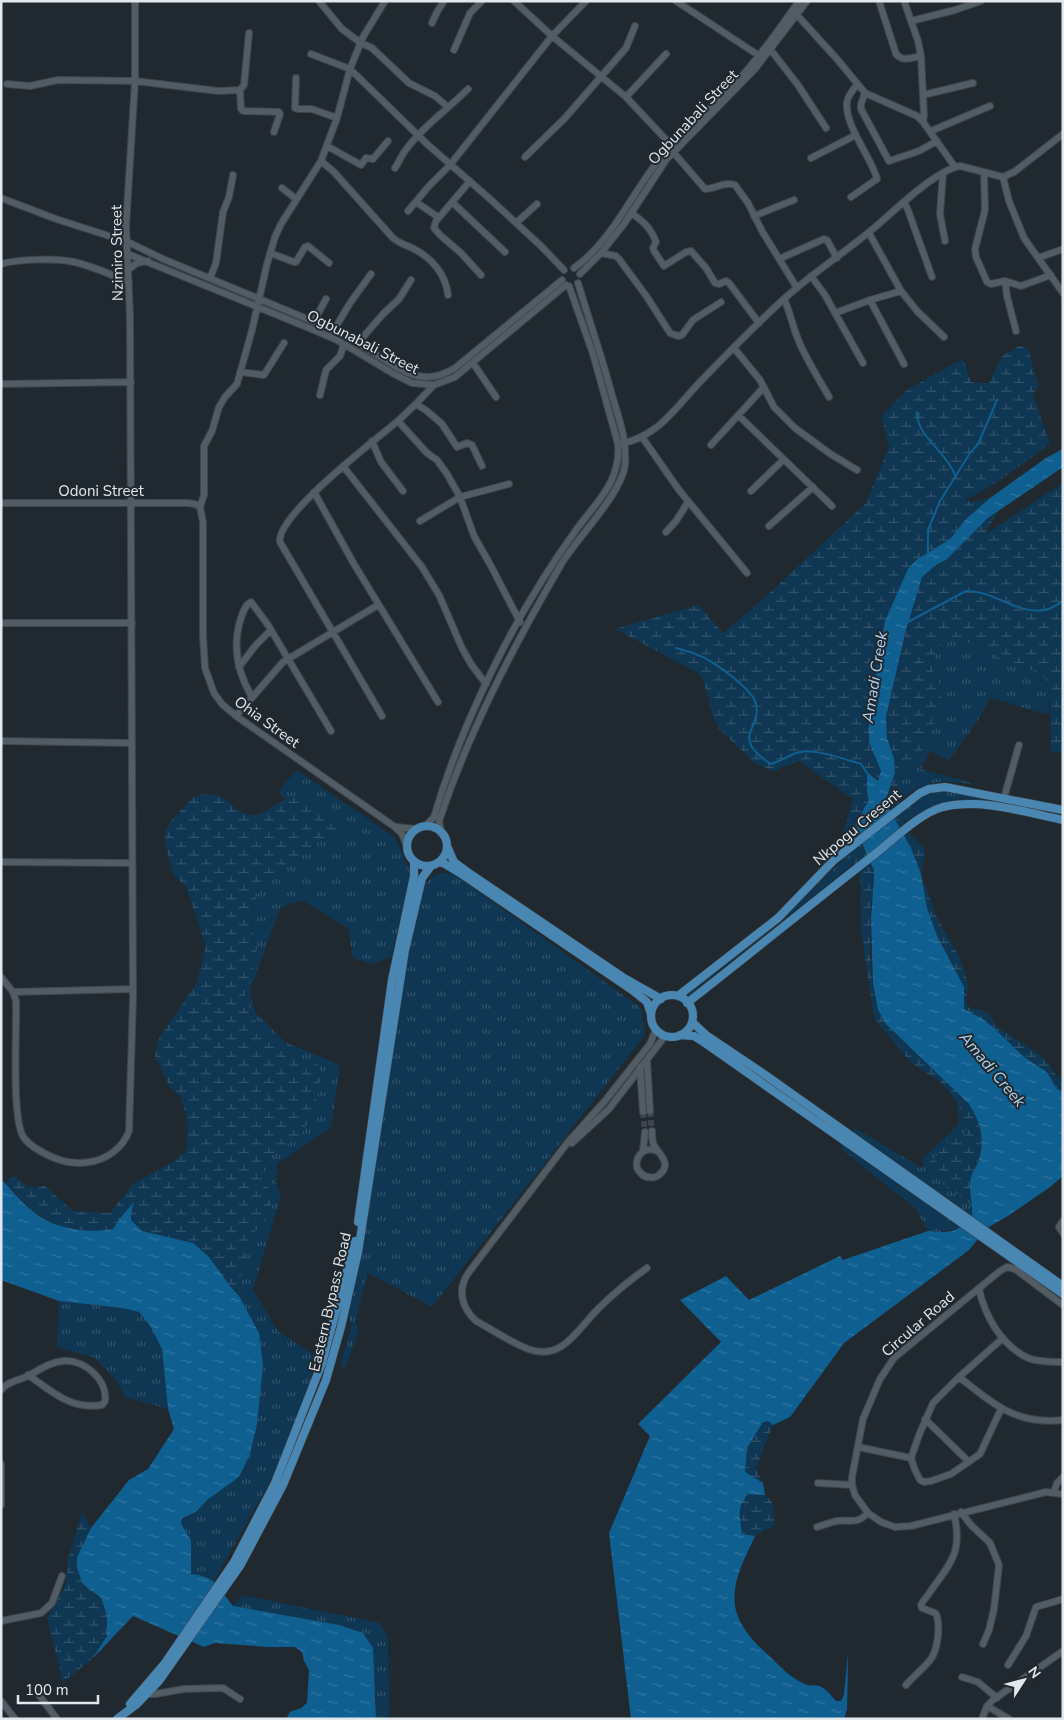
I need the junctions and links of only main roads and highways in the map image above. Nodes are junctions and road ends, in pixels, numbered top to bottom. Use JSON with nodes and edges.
{"nodes":[{"id":1,"x":1063,"y":810,"type":"edge"},
{"id":2,"x":1063,"y":820,"type":"edge"},
{"id":3,"x":447,"y":846,"type":"junction"},
{"id":4,"x":414,"y":861,"type":"junction"},
{"id":5,"x":435,"y":864,"type":"junction"},
{"id":6,"x":678,"y":996,"type":"junction"},
{"id":7,"x":660,"y":999,"type":"junction"},
{"id":8,"x":688,"y":1003,"type":"junction"},
{"id":9,"x":652,"y":1014,"type":"junction"},
{"id":10,"x":692,"y":1022,"type":"junction"},
{"id":11,"x":680,"y":1035,"type":"junction"},
{"id":12,"x":961,"y":1219,"type":"junction"},
{"id":13,"x":993,"y":1242,"type":"junction"},
{"id":14,"x":1063,"y":1286,"type":"edge"},
{"id":15,"x":1063,"y":1294,"type":"edge"},
{"id":16,"x":237,"y":1564,"type":"junction"},
{"id":17,"x":168,"y":1664,"type":"junction"},
{"id":18,"x":117,"y":1719,"type":"edge"}],
"edges":[{"from":1,"to":6,"type":"main road","name":"Nkpogu Cresent"},
{"from":2,"to":8,"type":"main road","name":"Nkpogu Cresent"},
{"from":3,"to":4,"type":"main road"},
{"from":3,"to":5,"type":"main road"},
{"from":3,"to":7,"type":"main road"},
{"from":4,"to":5,"type":"main road"},
{"from":4,"to":16,"type":"main road","name":"Eastern Bypass Road"},
{"from":5,"to":9,"type":"main road"},
{"from":5,"to":16,"type":"main road","name":"Eastern Bypass Road"},
{"from":6,"to":7,"type":"main road"},
{"from":6,"to":8,"type":"main road"},
{"from":7,"to":9,"type":"main road"},
{"from":8,"to":10,"type":"main road"},
{"from":9,"to":11,"type":"main road"},
{"from":10,"to":11,"type":"main road"},
{"from":10,"to":12,"type":"main road"},
{"from":11,"to":12,"type":"main road"},
{"from":12,"to":13,"type":"main road"},
{"from":13,"to":14,"type":"main road"},
{"from":13,"to":15,"type":"main road"},
{"from":16,"to":17,"type":"main road","name":"Eastern Bypass Road"},
{"from":17,"to":18,"type":"main road","name":"Eastern Bypass Road"},
{"from":17,"to":18,"type":"main road","name":"Eastern Bypass Road"}]}
